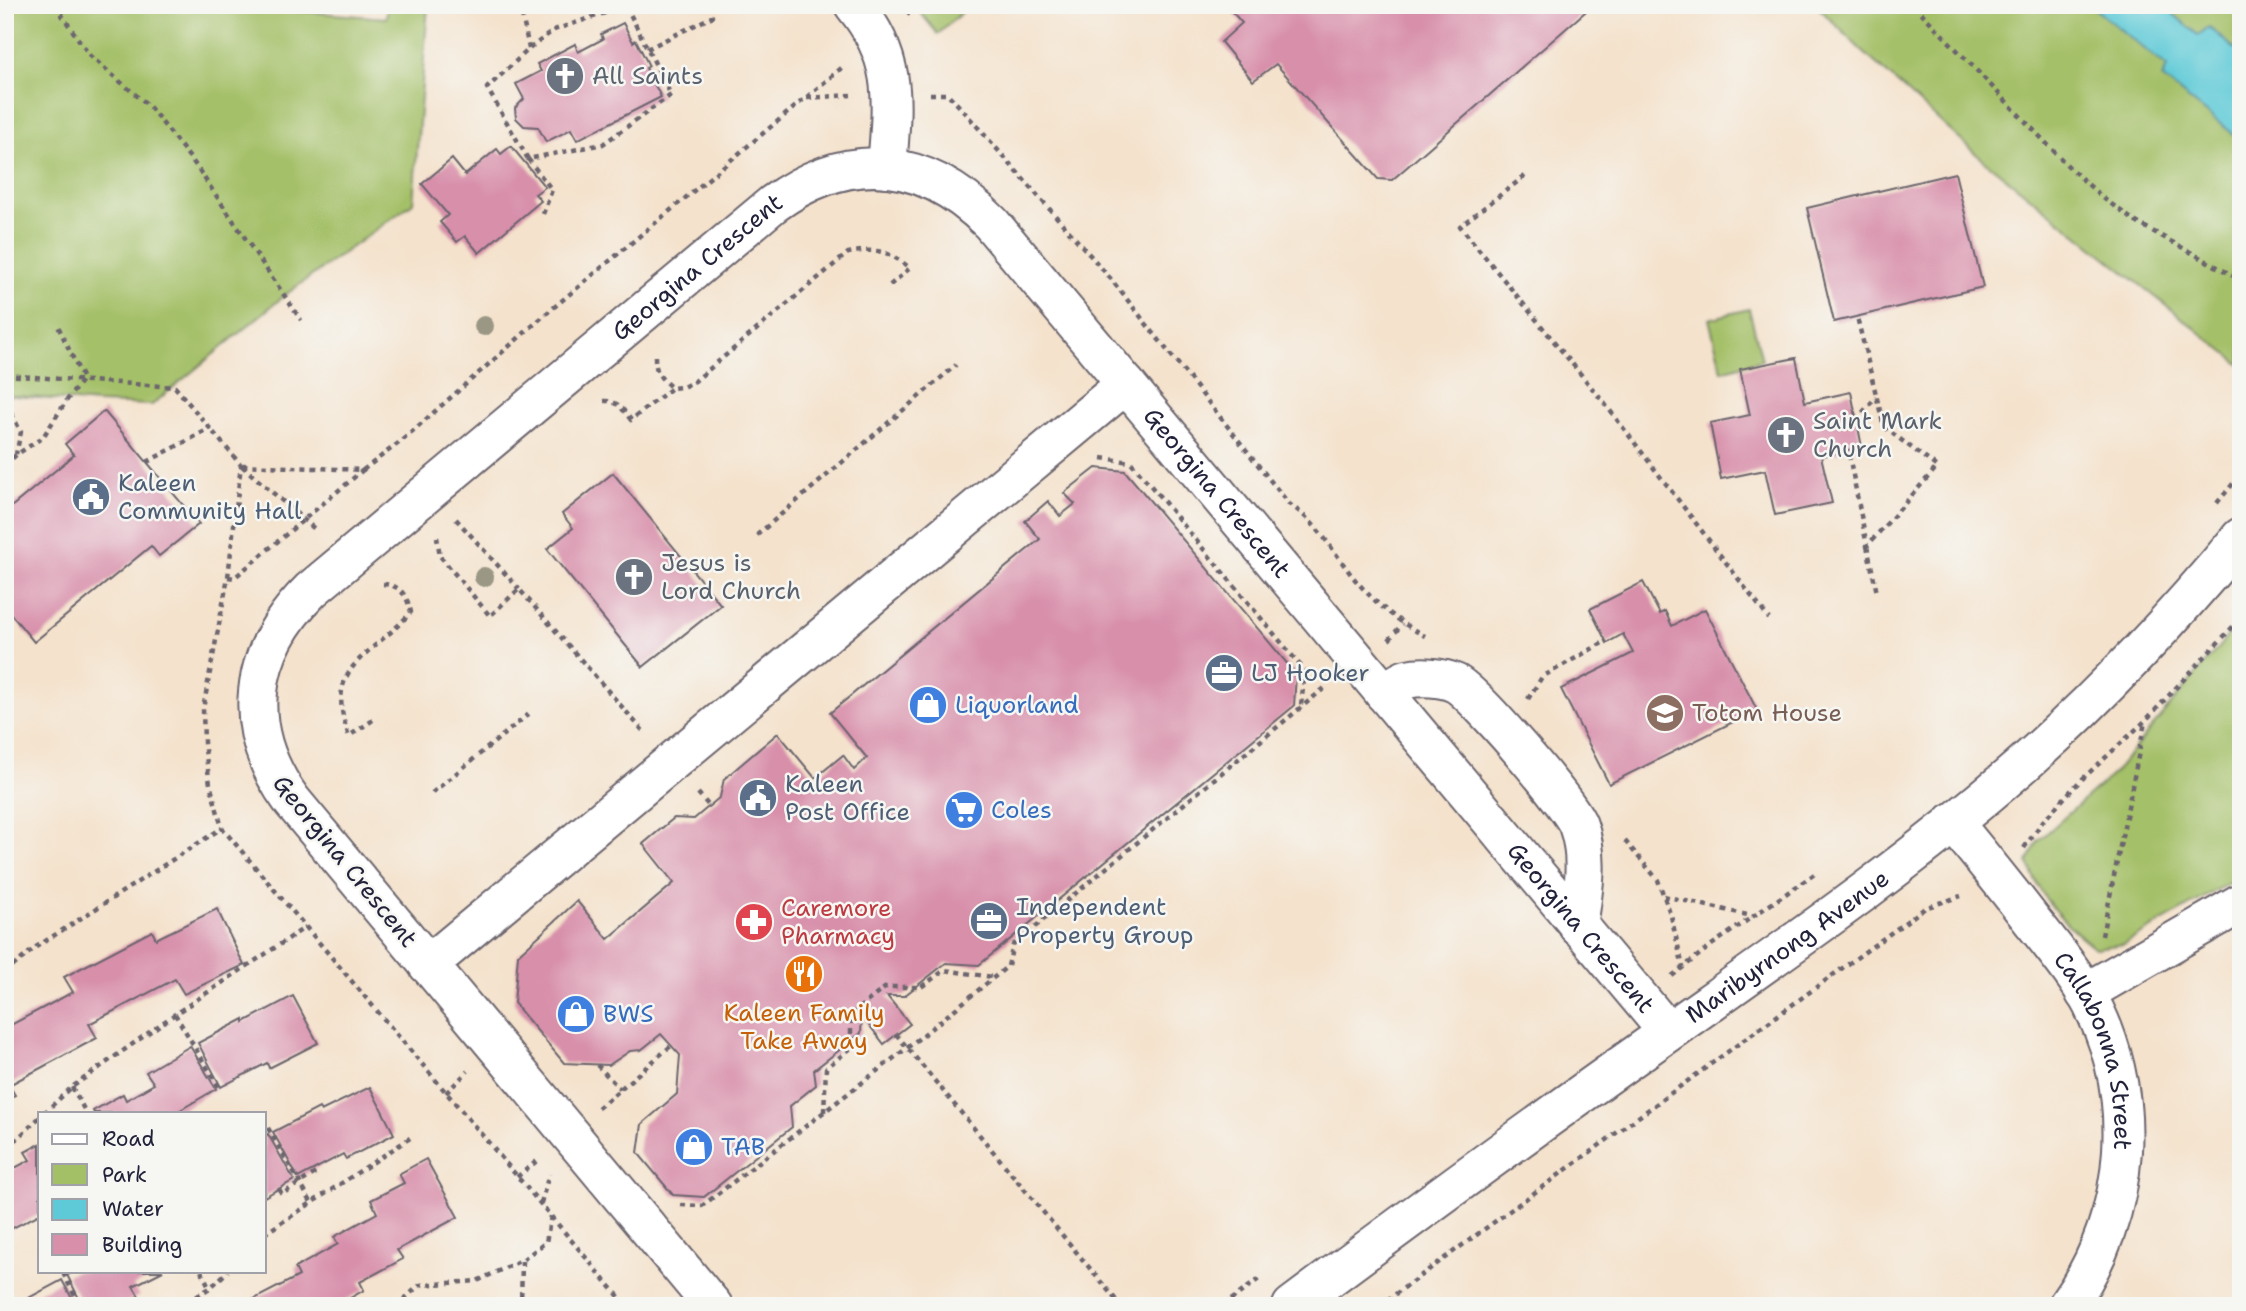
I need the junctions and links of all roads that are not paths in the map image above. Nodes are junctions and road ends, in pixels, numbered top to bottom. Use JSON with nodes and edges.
{"nodes":[{"id":1,"x":854,"y":5,"type":"edge"},
{"id":2,"x":887,"y":168,"type":"junction"},
{"id":3,"x":1126,"y":384,"type":"junction"},
{"id":4,"x":2241,"y":537,"type":"edge"},
{"id":5,"x":1384,"y":693,"type":"junction"},
{"id":6,"x":1953,"y":822,"type":"junction"},
{"id":7,"x":2241,"y":903,"type":"edge"},
{"id":8,"x":1578,"y":926,"type":"junction"},
{"id":9,"x":428,"y":965,"type":"junction"},
{"id":10,"x":2091,"y":989,"type":"junction"},
{"id":11,"x":1668,"y":1032,"type":"junction"},
{"id":12,"x":713,"y":1306,"type":"edge"},
{"id":13,"x":1292,"y":1306,"type":"edge"},
{"id":14,"x":2067,"y":1306,"type":"edge"}],
"edges":[{"from":1,"to":2,"type":"street"},
{"from":2,"to":3,"type":"street","name":"Georgina Crescent"},
{"from":2,"to":9,"type":"street","name":"Georgina Crescent"},
{"from":3,"to":5,"type":"street","name":"Georgina Crescent"},
{"from":3,"to":9,"type":"street"},
{"from":4,"to":6,"type":"street","name":"Maribyrnong Avenue"},
{"from":5,"to":8,"type":"street","name":"Georgina Crescent"},
{"from":5,"to":8,"type":"street"},
{"from":6,"to":10,"type":"street","name":"Callabonna Street"},
{"from":6,"to":11,"type":"street","name":"Maribyrnong Avenue"},
{"from":7,"to":10,"type":"street"},
{"from":8,"to":11,"type":"street","name":"Georgina Crescent"},
{"from":9,"to":12,"type":"street","name":"Georgina Crescent"},
{"from":10,"to":14,"type":"street","name":"Callabonna Street"},
{"from":11,"to":13,"type":"street","name":"Maribyrnong Avenue"}]}
